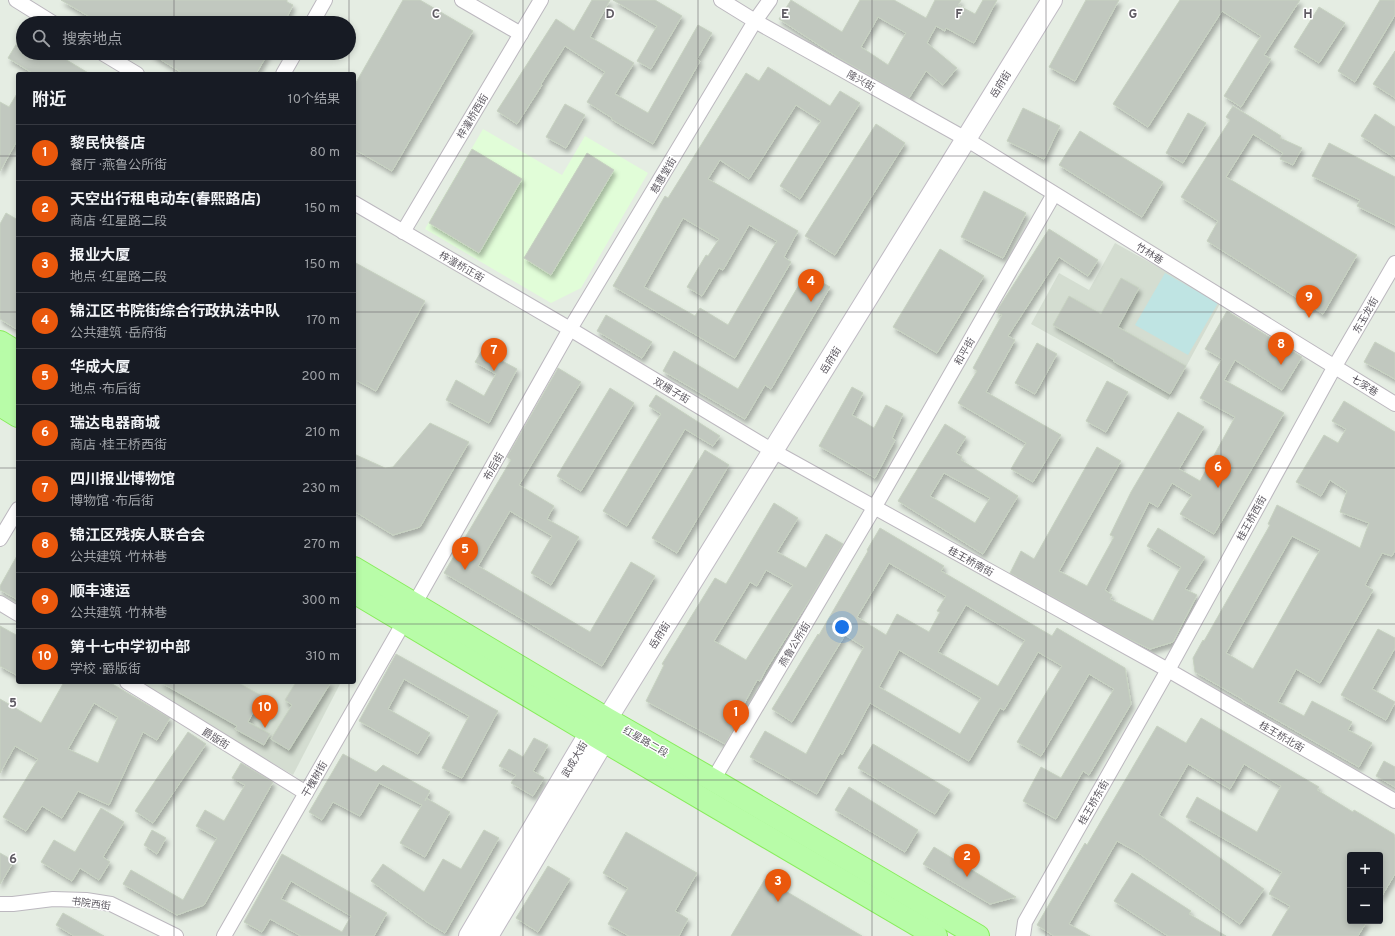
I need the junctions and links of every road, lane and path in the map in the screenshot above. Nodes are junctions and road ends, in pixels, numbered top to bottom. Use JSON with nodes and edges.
{"nodes":[{"id":1,"x":16,"y":0,"type":"edge"},
{"id":2,"x":325,"y":0,"type":"edge"},
{"id":3,"x":462,"y":0,"type":"edge"},
{"id":4,"x":541,"y":0,"type":"edge"},
{"id":5,"x":721,"y":0,"type":"edge"},
{"id":6,"x":770,"y":0,"type":"edge"},
{"id":7,"x":1052,"y":0,"type":"edge"},
{"id":8,"x":42,"y":16,"type":"edge"},
{"id":9,"x":316,"y":16,"type":"edge"},
{"id":10,"x":755,"y":21,"type":"junction"},
{"id":11,"x":521,"y":34,"type":"junction"},
{"id":12,"x":114,"y":60,"type":"edge"},
{"id":13,"x":291,"y":60,"type":"edge"},
{"id":14,"x":134,"y":72,"type":"edge"},
{"id":15,"x":284,"y":72,"type":"edge"},
{"id":16,"x":966,"y":139,"type":"junction"},
{"id":17,"x":1054,"y":194,"type":"junction"},
{"id":18,"x":356,"y":204,"type":"edge"},
{"id":19,"x":403,"y":232,"type":"junction"},
{"id":20,"x":1395,"y":263,"type":"edge"},
{"id":21,"x":570,"y":329,"type":"junction"},
{"id":22,"x":0,"y":342,"type":"edge"},
{"id":23,"x":16,"y":352,"type":"edge"},
{"id":24,"x":0,"y":362,"type":"edge"},
{"id":25,"x":1335,"y":366,"type":"junction"},
{"id":26,"x":16,"y":371,"type":"edge"},
{"id":27,"x":0,"y":383,"type":"edge"},
{"id":28,"x":16,"y":393,"type":"edge"},
{"id":29,"x":1395,"y":404,"type":"edge"},
{"id":30,"x":0,"y":405,"type":"edge"},
{"id":31,"x":16,"y":415,"type":"edge"},
{"id":32,"x":773,"y":451,"type":"junction"},
{"id":33,"x":874,"y":508,"type":"junction"},
{"id":34,"x":16,"y":512,"type":"edge"},
{"id":35,"x":0,"y":539,"type":"edge"},
{"id":36,"x":356,"y":569,"type":"edge"},
{"id":37,"x":356,"y":593,"type":"edge"},
{"id":38,"x":0,"y":603,"type":"edge"},
{"id":39,"x":414,"y":603,"type":"junction"},
{"id":40,"x":16,"y":613,"type":"edge"},
{"id":41,"x":404,"y":622,"type":"junction"},
{"id":42,"x":1168,"y":670,"type":"junction"},
{"id":43,"x":130,"y":684,"type":"edge"},
{"id":44,"x":608,"y":720,"type":"junction"},
{"id":45,"x":597,"y":737,"type":"junction"},
{"id":46,"x":713,"y":780,"type":"junction"},
{"id":47,"x":306,"y":793,"type":"junction"},
{"id":48,"x":1395,"y":801,"type":"edge"},
{"id":49,"x":0,"y":904,"type":"edge"},
{"id":50,"x":938,"y":913,"type":"junction"},
{"id":51,"x":176,"y":936,"type":"edge"},
{"id":52,"x":224,"y":936,"type":"edge"},
{"id":53,"x":469,"y":936,"type":"edge"},
{"id":54,"x":488,"y":936,"type":"edge"},
{"id":55,"x":936,"y":936,"type":"edge"},
{"id":56,"x":978,"y":936,"type":"edge"},
{"id":57,"x":992,"y":936,"type":"edge"},
{"id":58,"x":1023,"y":936,"type":"edge"}],
"edges":[{"from":1,"to":8,"type":"street"},
{"from":2,"to":9,"type":"street"},
{"from":3,"to":11,"type":"street"},
{"from":4,"to":11,"type":"street","name":"梓潼桥西街"},
{"from":5,"to":10,"type":"street","name":"隆兴街"},
{"from":6,"to":10,"type":"street","name":"慈惠堂街"},
{"from":7,"to":16,"type":"street","name":"岳府街"},
{"from":10,"to":16,"type":"street","name":"隆兴街"},
{"from":10,"to":21,"type":"street","name":"慈惠堂街"},
{"from":11,"to":19,"type":"street","name":"梓潼桥西街"},
{"from":12,"to":14,"type":"street"},
{"from":13,"to":15,"type":"street"},
{"from":16,"to":17,"type":"street","name":"竹林巷"},
{"from":16,"to":32,"type":"street","name":"岳府街"},
{"from":17,"to":25,"type":"street","name":"竹林巷"},
{"from":17,"to":33,"type":"street","name":"和平街"},
{"from":18,"to":19,"type":"street","name":"梓潼桥正街"},
{"from":19,"to":21,"type":"street","name":"梓潼桥正街"},
{"from":20,"to":25,"type":"street","name":"东玉龙街"},
{"from":21,"to":32,"type":"street","name":"双栅子街"},
{"from":21,"to":39,"type":"street","name":"布后街"},
{"from":22,"to":23,"type":"main road"},
{"from":24,"to":26,"type":"main road"},
{"from":25,"to":29,"type":"street","name":"七家巷"},
{"from":25,"to":42,"type":"street","name":"桂王桥西街"},
{"from":27,"to":28,"type":"main road"},
{"from":30,"to":31,"type":"main road"},
{"from":32,"to":33,"type":"street","name":"桂王桥南街"},
{"from":32,"to":44,"type":"street","name":"岳府街"},
{"from":33,"to":42,"type":"street","name":"桂王桥南街"},
{"from":33,"to":46,"type":"street","name":"燕鲁公所街"},
{"from":34,"to":35,"type":"street"},
{"from":36,"to":39,"type":"main road","name":"红星路二段"},
{"from":37,"to":41,"type":"main road"},
{"from":38,"to":40,"type":"street"},
{"from":39,"to":44,"type":"main road","name":"红星路二段"},
{"from":41,"to":45,"type":"main road"},
{"from":41,"to":47,"type":"street","name":"干槐树街"},
{"from":42,"to":48,"type":"street","name":"桂王桥北街"},
{"from":42,"to":58,"type":"street","name":"桂王桥东街"},
{"from":43,"to":47,"type":"street","name":"爵版街"},
{"from":44,"to":45,"type":"street","name":"武成大街"},
{"from":44,"to":46,"type":"main road","name":"红星路二段"},
{"from":45,"to":53,"type":"street","name":"武成大街"},
{"from":45,"to":54,"type":"street","name":"武成大街"},
{"from":45,"to":55,"type":"main road"},
{"from":46,"to":50,"type":"main road","name":"红星路二段"},
{"from":47,"to":52,"type":"street","name":"干槐树街"},
{"from":49,"to":51,"type":"street","name":"书院西街"},
{"from":50,"to":56,"type":"main road","name":"红星路二段"},
{"from":50,"to":57,"type":"main road","name":"红星路二段"}]}
